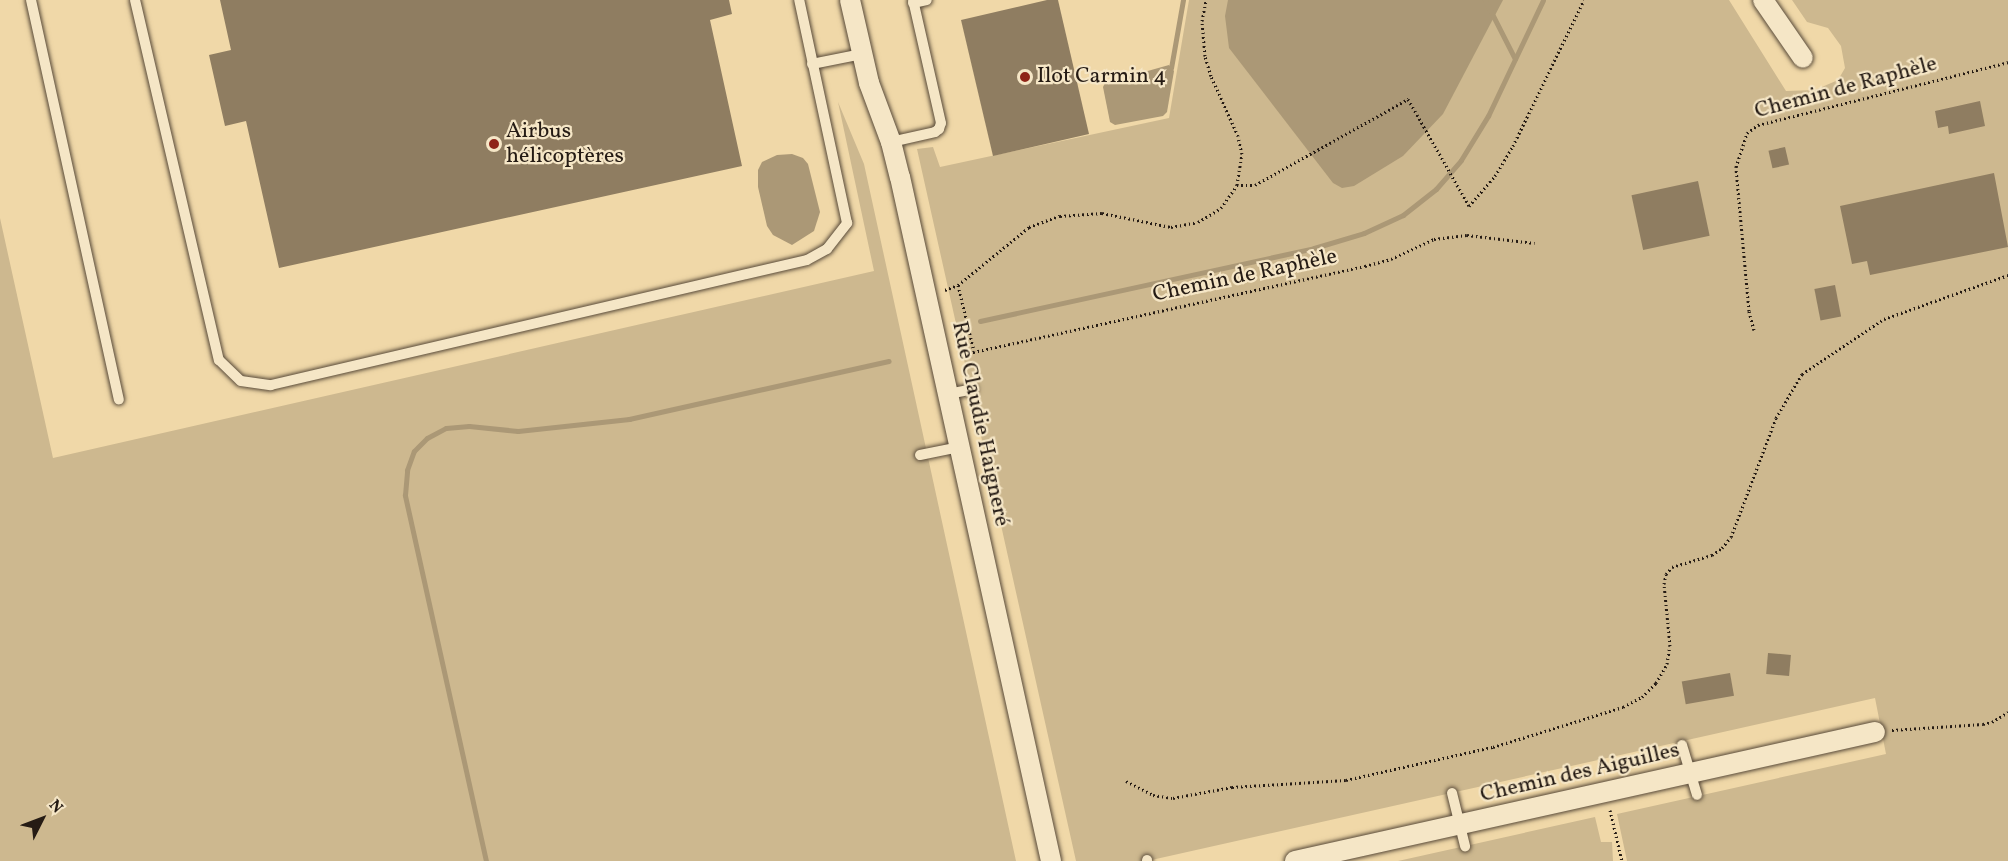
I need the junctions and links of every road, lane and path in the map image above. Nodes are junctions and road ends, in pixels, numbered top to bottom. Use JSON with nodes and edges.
{"nodes":[{"id":1,"x":31,"y":0,"type":"edge"},
{"id":2,"x":135,"y":0,"type":"edge"},
{"id":3,"x":799,"y":0,"type":"edge"},
{"id":4,"x":850,"y":0,"type":"edge"},
{"id":5,"x":927,"y":0,"type":"edge"},
{"id":6,"x":1206,"y":0,"type":"edge"},
{"id":7,"x":1584,"y":0,"type":"edge"},
{"id":8,"x":1763,"y":0,"type":"edge"},
{"id":9,"x":913,"y":2,"type":"edge"},
{"id":10,"x":862,"y":54,"type":"junction"},
{"id":11,"x":1803,"y":58,"type":"dead end"},
{"id":12,"x":2008,"y":62,"type":"edge"},
{"id":13,"x":812,"y":64,"type":"junction"},
{"id":14,"x":891,"y":142,"type":"junction"},
{"id":15,"x":1237,"y":185,"type":"junction"},
{"id":16,"x":1535,"y":243,"type":"dead end"},
{"id":17,"x":2008,"y":275,"type":"edge"},
{"id":18,"x":958,"y":285,"type":"junction"},
{"id":19,"x":945,"y":290,"type":"dead end"},
{"id":20,"x":1754,"y":330,"type":"dead end"},
{"id":21,"x":974,"y":351,"type":"junction"},
{"id":22,"x":960,"y":355,"type":"dead end"},
{"id":23,"x":973,"y":389,"type":"dead end"},
{"id":24,"x":948,"y":394,"type":"junction"},
{"id":25,"x":119,"y":399,"type":"dead end"},
{"id":26,"x":960,"y":447,"type":"junction"},
{"id":27,"x":920,"y":455,"type":"dead end"},
{"id":28,"x":2008,"y":712,"type":"edge"},
{"id":29,"x":1875,"y":732,"type":"joint"},
{"id":30,"x":1682,"y":745,"type":"dead end"},
{"id":31,"x":1691,"y":773,"type":"junction"},
{"id":32,"x":1126,"y":781,"type":"dead end"},
{"id":33,"x":1452,"y":793,"type":"dead end"},
{"id":34,"x":1697,"y":795,"type":"dead end"},
{"id":35,"x":1610,"y":810,"type":"dead end"},
{"id":36,"x":1460,"y":824,"type":"junction"},
{"id":37,"x":1466,"y":846,"type":"dead end"},
{"id":38,"x":1052,"y":861,"type":"edge"},
{"id":39,"x":1295,"y":861,"type":"edge"},
{"id":40,"x":1622,"y":861,"type":"edge"}],
"edges":[{"from":1,"to":25,"type":"lane"},
{"from":2,"to":13,"type":"lane"},
{"from":3,"to":13,"type":"lane"},
{"from":4,"to":10,"type":"street","name":"Rue Claudie Haigneré"},
{"from":5,"to":9,"type":"lane"},
{"from":6,"to":15,"type":"path"},
{"from":7,"to":15,"type":"path"},
{"from":8,"to":11,"type":"street"},
{"from":9,"to":14,"type":"lane"},
{"from":10,"to":13,"type":"lane"},
{"from":10,"to":14,"type":"street","name":"Rue Claudie Haigneré"},
{"from":12,"to":20,"type":"path","name":"Chemin de Raphèle"},
{"from":14,"to":24,"type":"street","name":"Rue Claudie Haigneré"},
{"from":15,"to":18,"type":"path"},
{"from":16,"to":21,"type":"path","name":"Chemin de Raphèle"},
{"from":17,"to":32,"type":"path"},
{"from":18,"to":19,"type":"path"},
{"from":18,"to":21,"type":"path"},
{"from":21,"to":22,"type":"path","name":"Chemin de Raphèle"},
{"from":23,"to":24,"type":"lane"},
{"from":24,"to":26,"type":"street","name":"Rue Claudie Haigneré"},
{"from":26,"to":27,"type":"lane"},
{"from":26,"to":38,"type":"street","name":"Rue Claudie Haigneré"},
{"from":28,"to":29,"type":"path"},
{"from":29,"to":31,"type":"street","name":"Chemin des Aiguilles"},
{"from":30,"to":31,"type":"lane"},
{"from":31,"to":34,"type":"lane"},
{"from":31,"to":36,"type":"street","name":"Chemin des Aiguilles"},
{"from":33,"to":36,"type":"lane"},
{"from":35,"to":40,"type":"path"},
{"from":36,"to":37,"type":"lane"},
{"from":36,"to":39,"type":"street","name":"Chemin des Aiguilles"}]}
